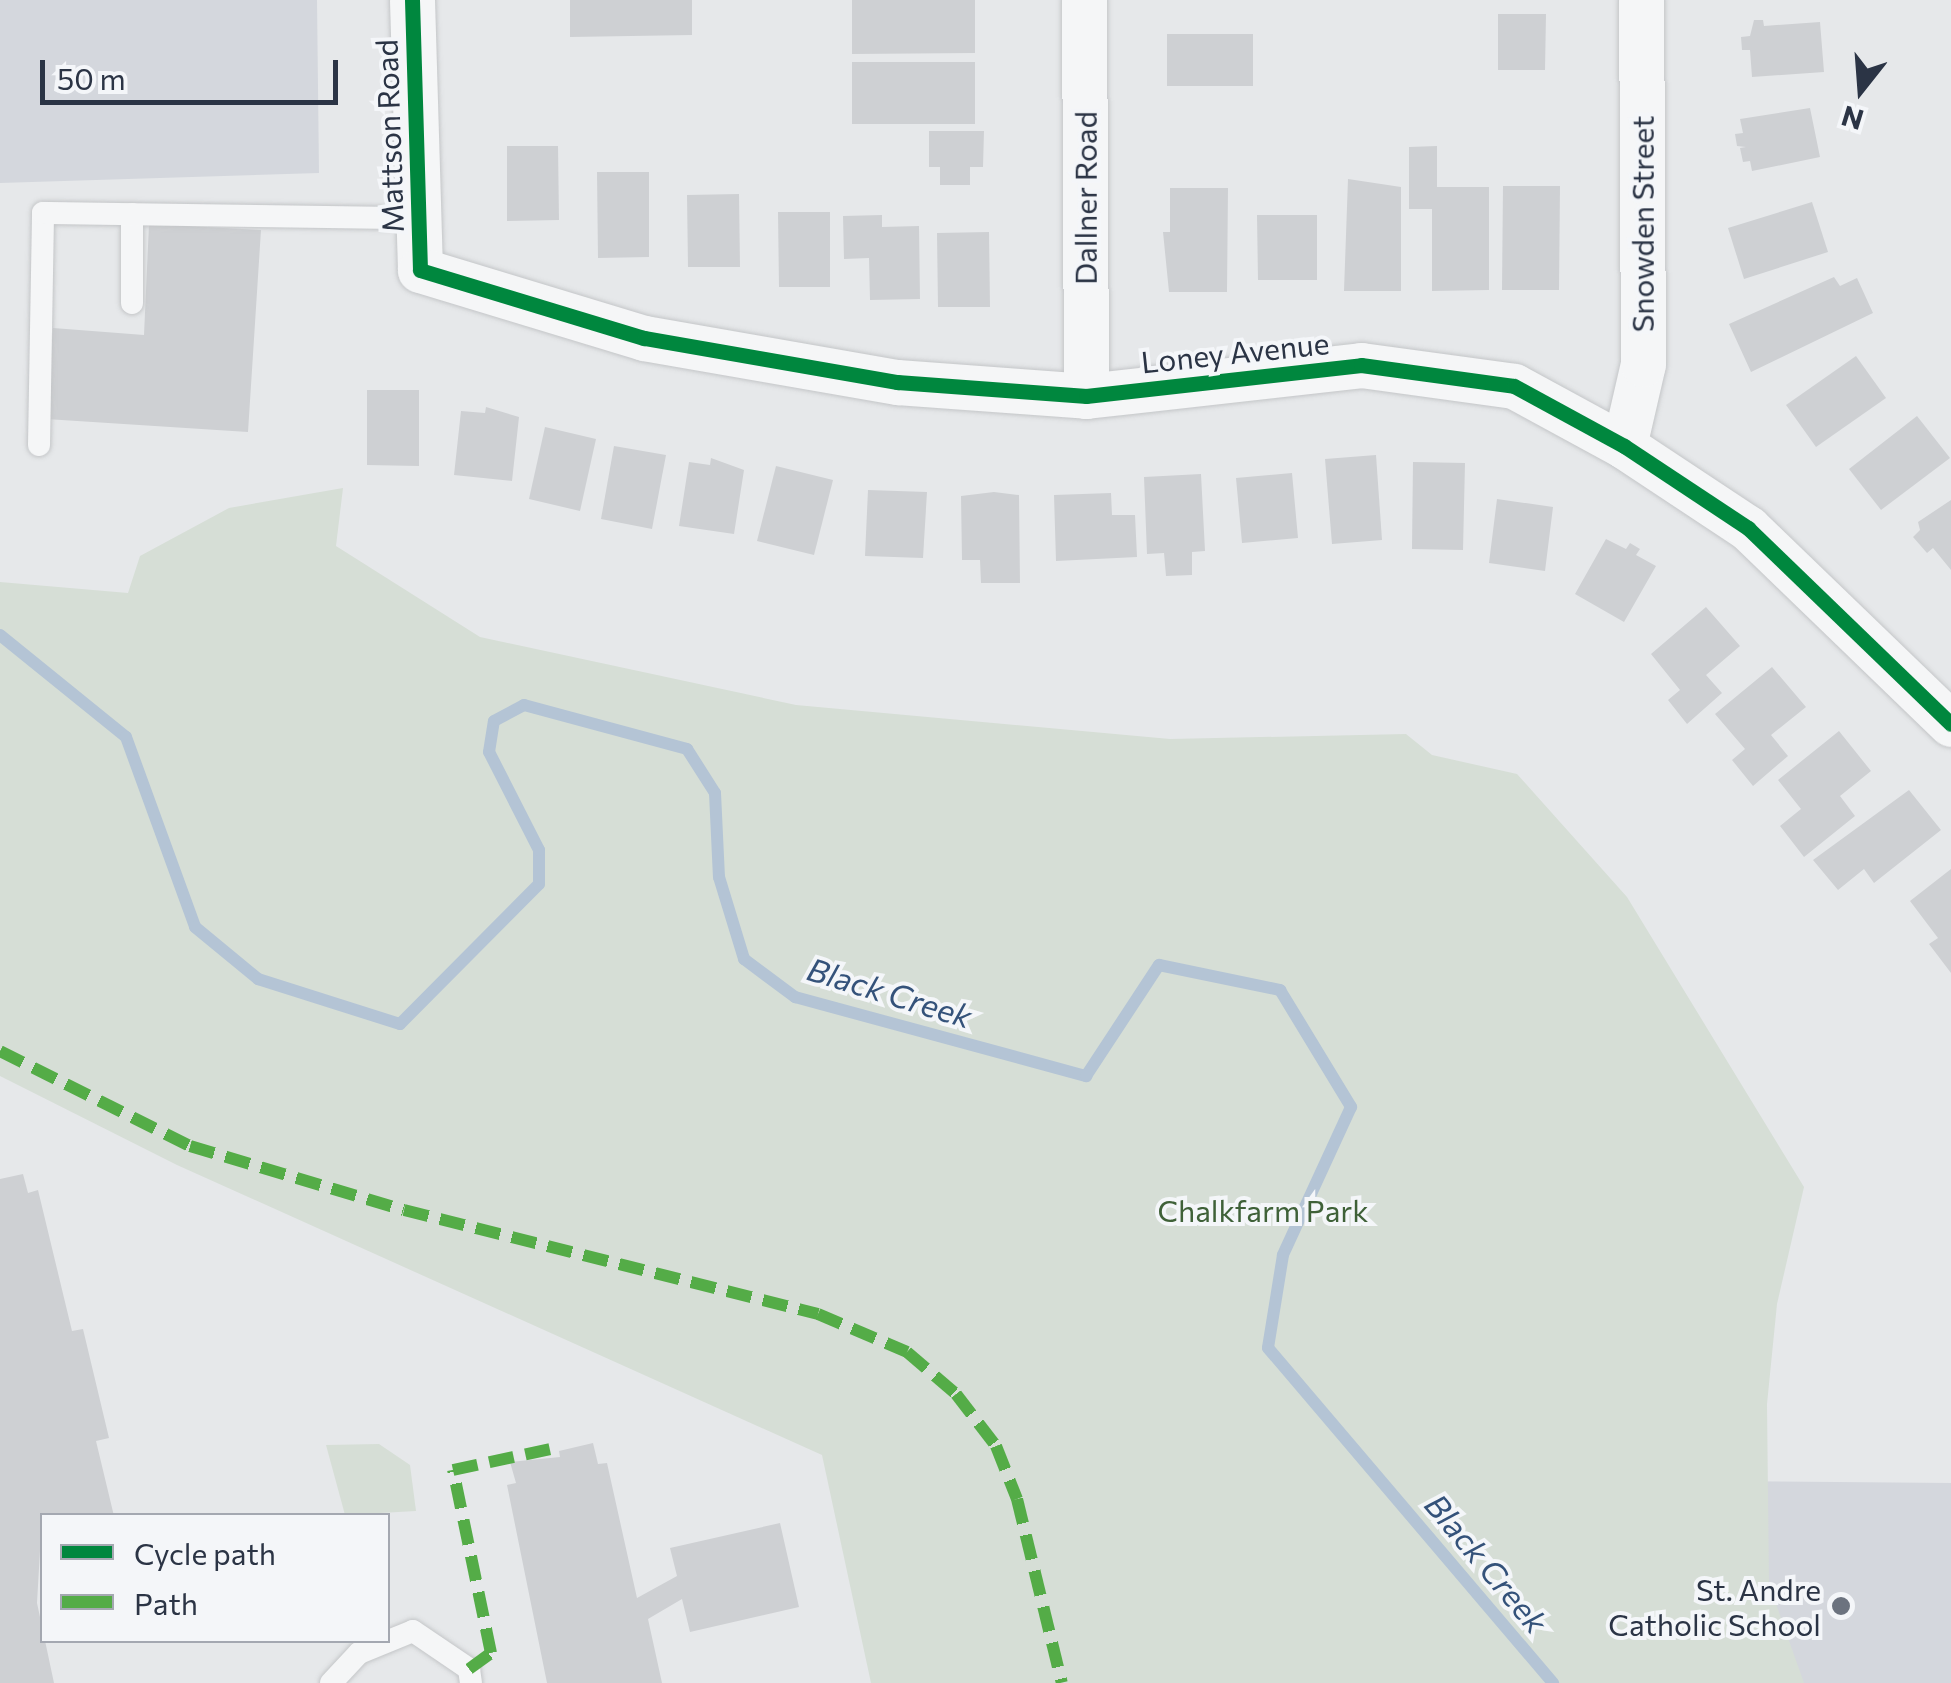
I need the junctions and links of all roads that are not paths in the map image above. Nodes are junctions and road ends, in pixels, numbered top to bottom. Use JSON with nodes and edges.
{"nodes":[{"id":1,"x":412,"y":0,"type":"edge"},
{"id":2,"x":1084,"y":0,"type":"edge"},
{"id":3,"x":1641,"y":0,"type":"edge"},
{"id":4,"x":132,"y":214,"type":"junction"},
{"id":5,"x":418,"y":218,"type":"junction"},
{"id":6,"x":420,"y":270,"type":"joint"},
{"id":7,"x":132,"y":302,"type":"dead end"},
{"id":8,"x":1086,"y":396,"type":"junction"},
{"id":9,"x":40,"y":445,"type":"dead end"},
{"id":10,"x":1624,"y":446,"type":"junction"},
{"id":11,"x":1951,"y":724,"type":"edge"},
{"id":12,"x":390,"y":1640,"type":"edge"},
{"id":13,"x":382,"y":1643,"type":"edge"},
{"id":14,"x":331,"y":1683,"type":"edge"},
{"id":15,"x":472,"y":1683,"type":"edge"}],
"edges":[{"from":1,"to":5,"type":"street","name":"Mattson Road"},
{"from":2,"to":8,"type":"street","name":"Dallner Road"},
{"from":3,"to":10,"type":"street","name":"Snowden Street"},
{"from":4,"to":5,"type":"lane"},
{"from":4,"to":7,"type":"lane"},
{"from":4,"to":9,"type":"lane"},
{"from":5,"to":6,"type":"street","name":"Mattson Road"},
{"from":6,"to":8,"type":"street","name":"Loney Avenue"},
{"from":8,"to":10,"type":"street","name":"Loney Avenue"},
{"from":10,"to":11,"type":"street","name":"Loney Avenue"},
{"from":12,"to":15,"type":"lane"},
{"from":13,"to":14,"type":"lane"}]}
